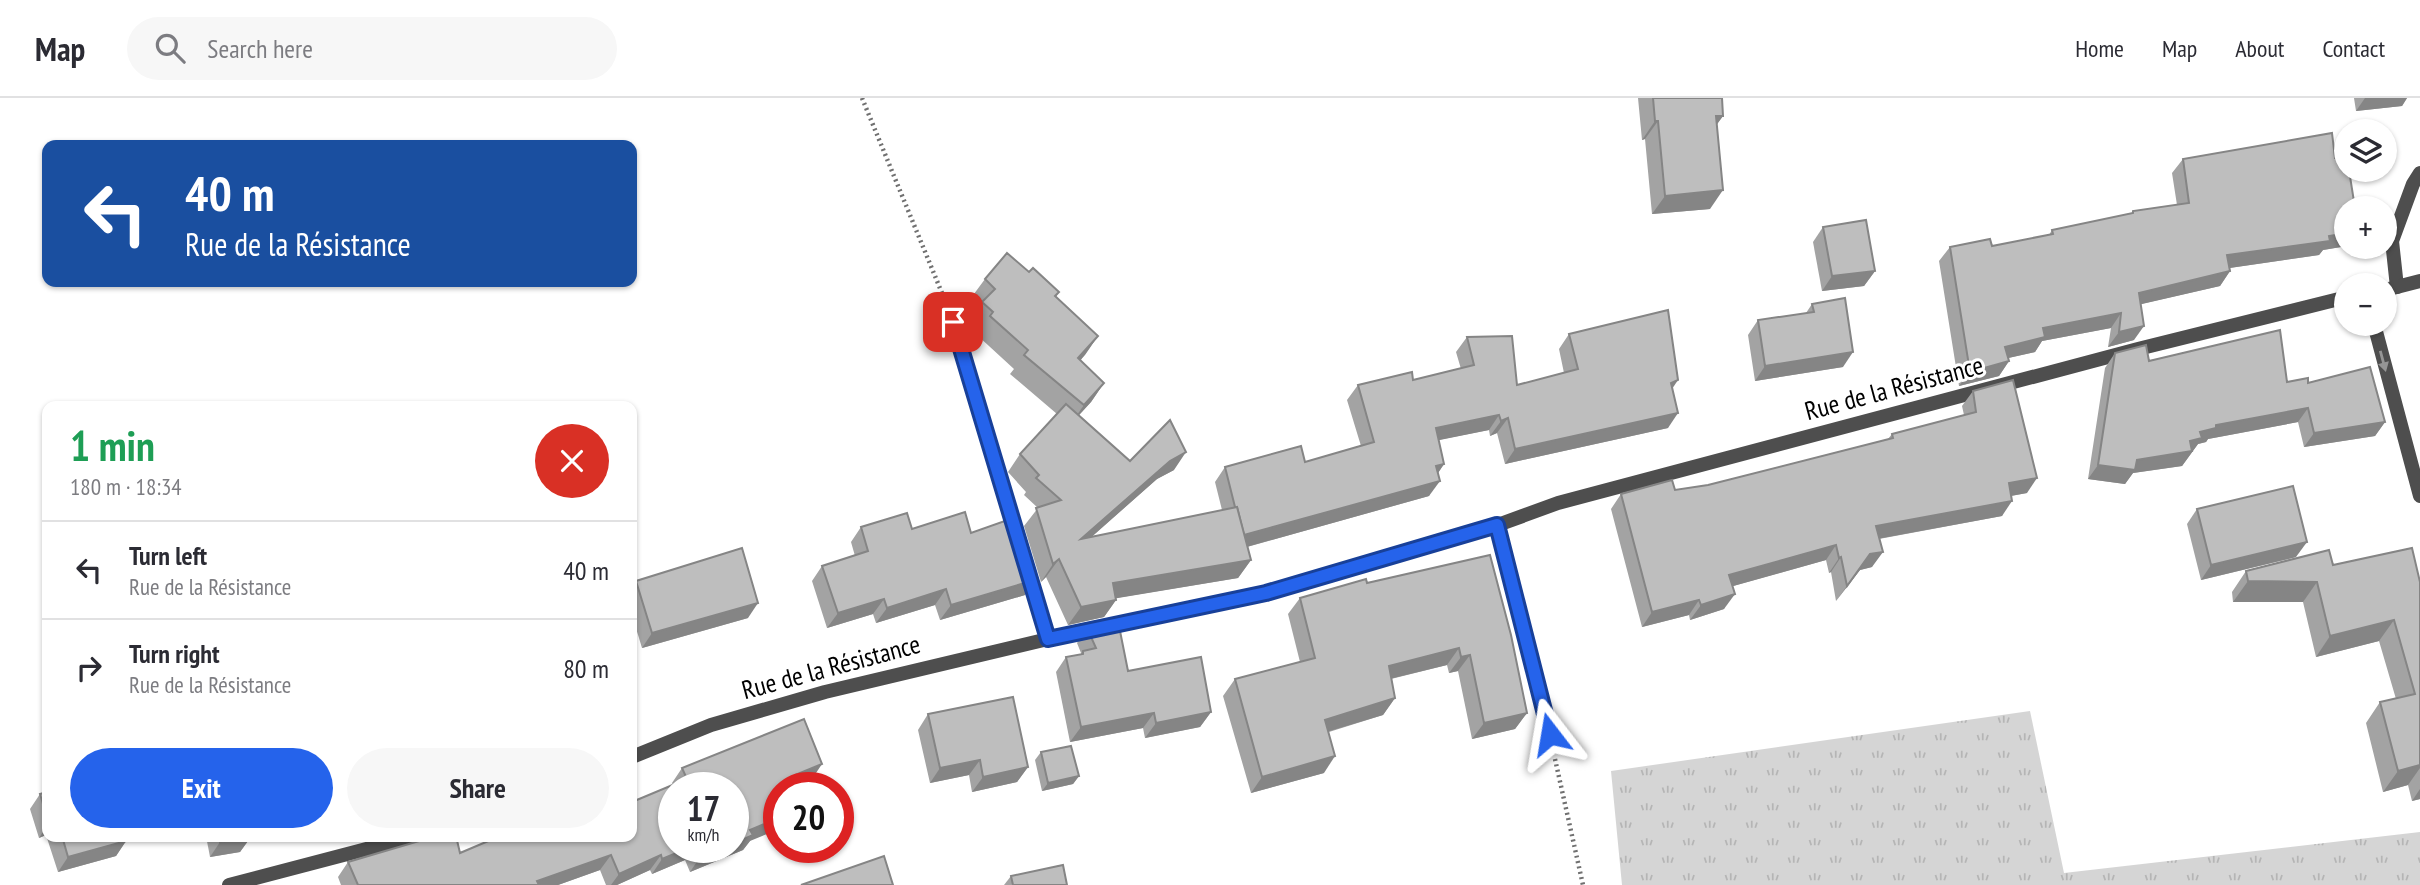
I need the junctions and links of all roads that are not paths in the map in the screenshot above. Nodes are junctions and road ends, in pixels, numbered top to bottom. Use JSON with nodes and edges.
{"nodes":[{"id":1,"x":2420,"y":173,"type":"edge"},
{"id":2,"x":2391,"y":273,"type":"edge"},
{"id":3,"x":2420,"y":281,"type":"edge"},
{"id":4,"x":2397,"y":287,"type":"edge"},
{"id":5,"x":2334,"y":300,"type":"edge"},
{"id":6,"x":953,"y":322,"type":"road end"},
{"id":7,"x":2377,"y":336,"type":"edge"},
{"id":8,"x":2420,"y":496,"type":"edge"},
{"id":9,"x":1497,"y":525,"type":"junction"},
{"id":10,"x":1048,"y":639,"type":"junction"},
{"id":11,"x":1550,"y":734,"type":"road end"},
{"id":12,"x":637,"y":755,"type":"edge"},
{"id":13,"x":393,"y":842,"type":"edge"},
{"id":14,"x":229,"y":885,"type":"edge"}],
"edges":[{"from":1,"to":2,"type":"street"},
{"from":3,"to":4,"type":"street"},
{"from":5,"to":9,"type":"street","name":"Rue de la Résistance"},
{"from":6,"to":10,"type":"street"},
{"from":7,"to":8,"type":"street","one_way":true},
{"from":9,"to":10,"type":"street","name":"Rue de la Résistance"},
{"from":9,"to":11,"type":"street"},
{"from":10,"to":12,"type":"street","name":"Rue de la Résistance"},
{"from":13,"to":14,"type":"street"}]}
